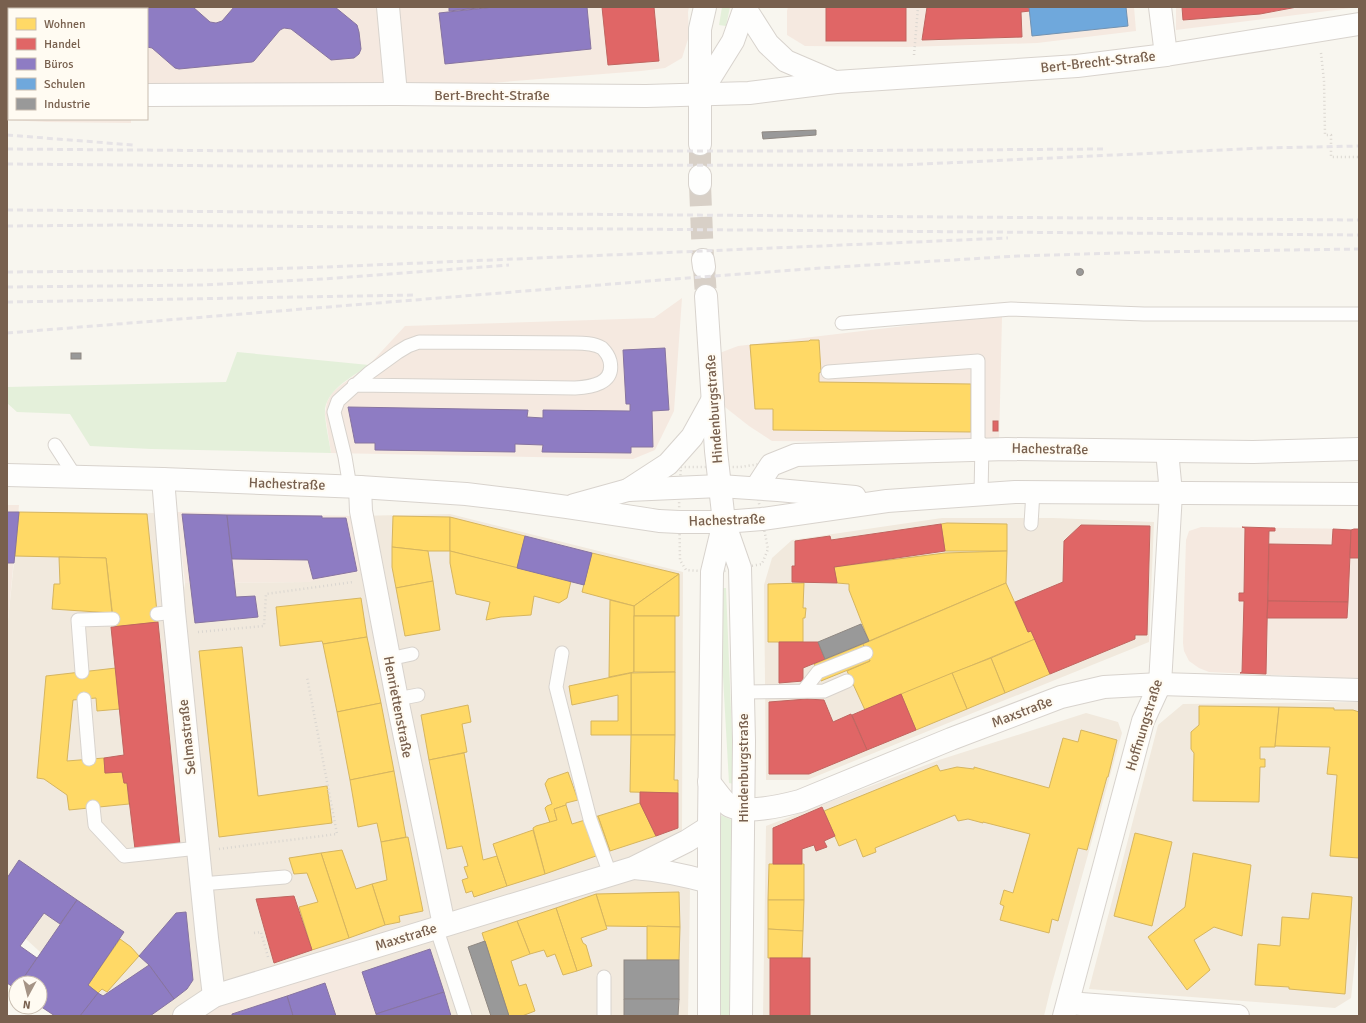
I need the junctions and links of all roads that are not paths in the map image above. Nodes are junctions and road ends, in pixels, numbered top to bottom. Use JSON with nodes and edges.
{"nodes":[{"id":1,"x":388,"y":7,"type":"edge"},
{"id":2,"x":705,"y":7,"type":"edge"},
{"id":3,"x":745,"y":7,"type":"edge"},
{"id":4,"x":1160,"y":7,"type":"edge"},
{"id":5,"x":1359,"y":24,"type":"edge"},
{"id":6,"x":1166,"y":55,"type":"junction"},
{"id":7,"x":836,"y":82,"type":"junction"},
{"id":8,"x":396,"y":94,"type":"junction"},
{"id":9,"x":700,"y":94,"type":"junction"},
{"id":10,"x":148,"y":95,"type":"edge"},
{"id":11,"x":700,"y":144,"type":"tunnel mouth"},
{"id":12,"x":706,"y":296,"type":"tunnel mouth"},
{"id":13,"x":1359,"y":314,"type":"edge"},
{"id":14,"x":842,"y":323,"type":"dead end"},
{"id":15,"x":981,"y":359,"type":"dead end"},
{"id":16,"x":828,"y":372,"type":"dead end"},
{"id":17,"x":354,"y":385,"type":"junction"},
{"id":18,"x":712,"y":399,"type":"junction"},
{"id":19,"x":55,"y":445,"type":"dead end"},
{"id":20,"x":981,"y":447,"type":"junction"},
{"id":21,"x":1359,"y":449,"type":"edge"},
{"id":22,"x":1167,"y":451,"type":"junction"},
{"id":23,"x":7,"y":475,"type":"edge"},
{"id":24,"x":75,"y":476,"type":"junction"},
{"id":25,"x":163,"y":479,"type":"junction"},
{"id":26,"x":720,"y":486,"type":"junction"},
{"id":27,"x":355,"y":487,"type":"junction"},
{"id":28,"x":756,"y":488,"type":"junction"},
{"id":29,"x":628,"y":490,"type":"junction"},
{"id":30,"x":1033,"y":492,"type":"junction"},
{"id":31,"x":1170,"y":493,"type":"junction"},
{"id":32,"x":980,"y":494,"type":"junction"},
{"id":33,"x":1359,"y":494,"type":"edge"},
{"id":34,"x":887,"y":500,"type":"junction"},
{"id":35,"x":567,"y":506,"type":"junction"},
{"id":36,"x":724,"y":522,"type":"junction"},
{"id":37,"x":1031,"y":524,"type":"dead end"},
{"id":38,"x":113,"y":619,"type":"dead end"},
{"id":39,"x":562,"y":653,"type":"dead end"},
{"id":40,"x":866,"y":653,"type":"dead end"},
{"id":41,"x":412,"y":654,"type":"dead end"},
{"id":42,"x":389,"y":659,"type":"junction"},
{"id":43,"x":82,"y":672,"type":"dead end"},
{"id":44,"x":847,"y":681,"type":"dead end"},
{"id":45,"x":1160,"y":684,"type":"junction"},
{"id":46,"x":804,"y":690,"type":"junction"},
{"id":47,"x":1359,"y":690,"type":"edge"},
{"id":48,"x":743,"y":692,"type":"junction"},
{"id":49,"x":418,"y":695,"type":"dead end"},
{"id":50,"x":84,"y":699,"type":"dead end"},
{"id":51,"x":397,"y":699,"type":"junction"},
{"id":52,"x":89,"y":759,"type":"dead end"},
{"id":53,"x":709,"y":782,"type":"junction"},
{"id":54,"x":93,"y":807,"type":"dead end"},
{"id":55,"x":743,"y":809,"type":"junction"},
{"id":56,"x":709,"y":827,"type":"junction"},
{"id":57,"x":198,"y":848,"type":"junction"},
{"id":58,"x":633,"y":868,"type":"junction"},
{"id":59,"x":610,"y":874,"type":"junction"},
{"id":60,"x":285,"y":877,"type":"dead end"},
{"id":61,"x":709,"y":882,"type":"junction"},
{"id":62,"x":202,"y":884,"type":"junction"},
{"id":63,"x":440,"y":926,"type":"junction"},
{"id":64,"x":604,"y":977,"type":"dead end"},
{"id":65,"x":214,"y":996,"type":"junction"},
{"id":66,"x":1066,"y":1010,"type":"edge"},
{"id":67,"x":184,"y":1016,"type":"edge"},
{"id":68,"x":465,"y":1016,"type":"edge"},
{"id":69,"x":604,"y":1016,"type":"edge"},
{"id":70,"x":709,"y":1016,"type":"edge"},
{"id":71,"x":741,"y":1016,"type":"edge"},
{"id":72,"x":1238,"y":1016,"type":"edge"}],
"edges":[{"from":1,"to":8,"type":"street"},
{"from":2,"to":9,"type":"street"},
{"from":3,"to":7,"type":"street","name":"Bert-Brecht-Straße"},
{"from":3,"to":9,"type":"street"},
{"from":4,"to":6,"type":"street"},
{"from":5,"to":6,"type":"street","name":"Bert-Brecht-Straße"},
{"from":6,"to":7,"type":"street","name":"Bert-Brecht-Straße"},
{"from":7,"to":9,"type":"street","name":"Bert-Brecht-Straße"},
{"from":8,"to":9,"type":"street","name":"Bert-Brecht-Straße"},
{"from":8,"to":10,"type":"street","name":"Bert-Brecht-Straße"},
{"from":9,"to":11,"type":"street"},
{"from":12,"to":18,"type":"street","name":"Hindenburgstraße"},
{"from":13,"to":14,"type":"lane"},
{"from":15,"to":20,"type":"lane"},
{"from":16,"to":20,"type":"lane"},
{"from":17,"to":17,"type":"lane"},
{"from":17,"to":27,"type":"lane"},
{"from":18,"to":26,"type":"street","name":"Hindenburgstraße"},
{"from":18,"to":29,"type":"street"},
{"from":19,"to":24,"type":"lane"},
{"from":20,"to":22,"type":"street","name":"Hachestraße"},
{"from":20,"to":28,"type":"street","name":"Hachestraße"},
{"from":20,"to":32,"type":"lane"},
{"from":21,"to":22,"type":"street","name":"Hachestraße"},
{"from":22,"to":31,"type":"street","name":"Hoffnungstraße"},
{"from":23,"to":24,"type":"street","name":"Hachestraße"},
{"from":24,"to":25,"type":"street","name":"Hachestraße"},
{"from":25,"to":27,"type":"street","name":"Hachestraße"},
{"from":25,"to":57,"type":"street","name":"Selmastraße"},
{"from":26,"to":28,"type":"street","name":"Hachestraße"},
{"from":26,"to":29,"type":"street","name":"Hachestraße"},
{"from":26,"to":36,"type":"street","name":"Hindenburgstraße"},
{"from":27,"to":35,"type":"street","name":"Hachestraße"},
{"from":27,"to":42,"type":"street","name":"Henriettenstraße"},
{"from":28,"to":34,"type":"street","name":"Hachestraße"},
{"from":29,"to":35,"type":"street","name":"Hachestraße"},
{"from":30,"to":31,"type":"street","name":"Hachestraße"},
{"from":30,"to":32,"type":"street","name":"Hachestraße"},
{"from":30,"to":37,"type":"lane"},
{"from":31,"to":33,"type":"street","name":"Hachestraße"},
{"from":31,"to":45,"type":"street","name":"Hoffnungstraße"},
{"from":32,"to":34,"type":"street","name":"Hachestraße"},
{"from":34,"to":36,"type":"street","name":"Hachestraße"},
{"from":35,"to":36,"type":"street","name":"Hachestraße"},
{"from":36,"to":48,"type":"street","name":"Hindenburgstraße"},
{"from":36,"to":53,"type":"street","name":"Hindenburgstraße"},
{"from":38,"to":43,"type":"lane"},
{"from":39,"to":59,"type":"lane"},
{"from":40,"to":46,"type":"lane"},
{"from":41,"to":42,"type":"lane"},
{"from":42,"to":51,"type":"street","name":"Henriettenstraße"},
{"from":44,"to":46,"type":"lane"},
{"from":45,"to":47,"type":"street","name":"Maxstraße"},
{"from":45,"to":55,"type":"street","name":"Maxstraße"},
{"from":45,"to":66,"type":"street","name":"Hoffnungstraße"},
{"from":46,"to":48,"type":"lane"},
{"from":48,"to":55,"type":"street","name":"Hindenburgstraße"},
{"from":49,"to":51,"type":"lane"},
{"from":50,"to":52,"type":"lane"},
{"from":51,"to":63,"type":"street","name":"Henriettenstraße"},
{"from":53,"to":55,"type":"street","name":"Maxstraße"},
{"from":53,"to":56,"type":"street","name":"Hindenburgstraße"},
{"from":54,"to":57,"type":"lane"},
{"from":55,"to":71,"type":"street","name":"Hindenburgstraße"},
{"from":56,"to":58,"type":"street","name":"Maxstraße"},
{"from":56,"to":61,"type":"street","name":"Hindenburgstraße"},
{"from":57,"to":62,"type":"street","name":"Selmastraße"},
{"from":58,"to":59,"type":"street","name":"Maxstraße"},
{"from":58,"to":61,"type":"street","name":"Maxstraße"},
{"from":59,"to":63,"type":"street","name":"Maxstraße"},
{"from":60,"to":62,"type":"lane"},
{"from":61,"to":70,"type":"street","name":"Hindenburgstraße"},
{"from":62,"to":65,"type":"street","name":"Selmastraße"},
{"from":63,"to":65,"type":"street","name":"Maxstraße"},
{"from":63,"to":68,"type":"lane"},
{"from":64,"to":69,"type":"lane"},
{"from":65,"to":67,"type":"street","name":"Maxstraße"},
{"from":66,"to":72,"type":"street"}]}
